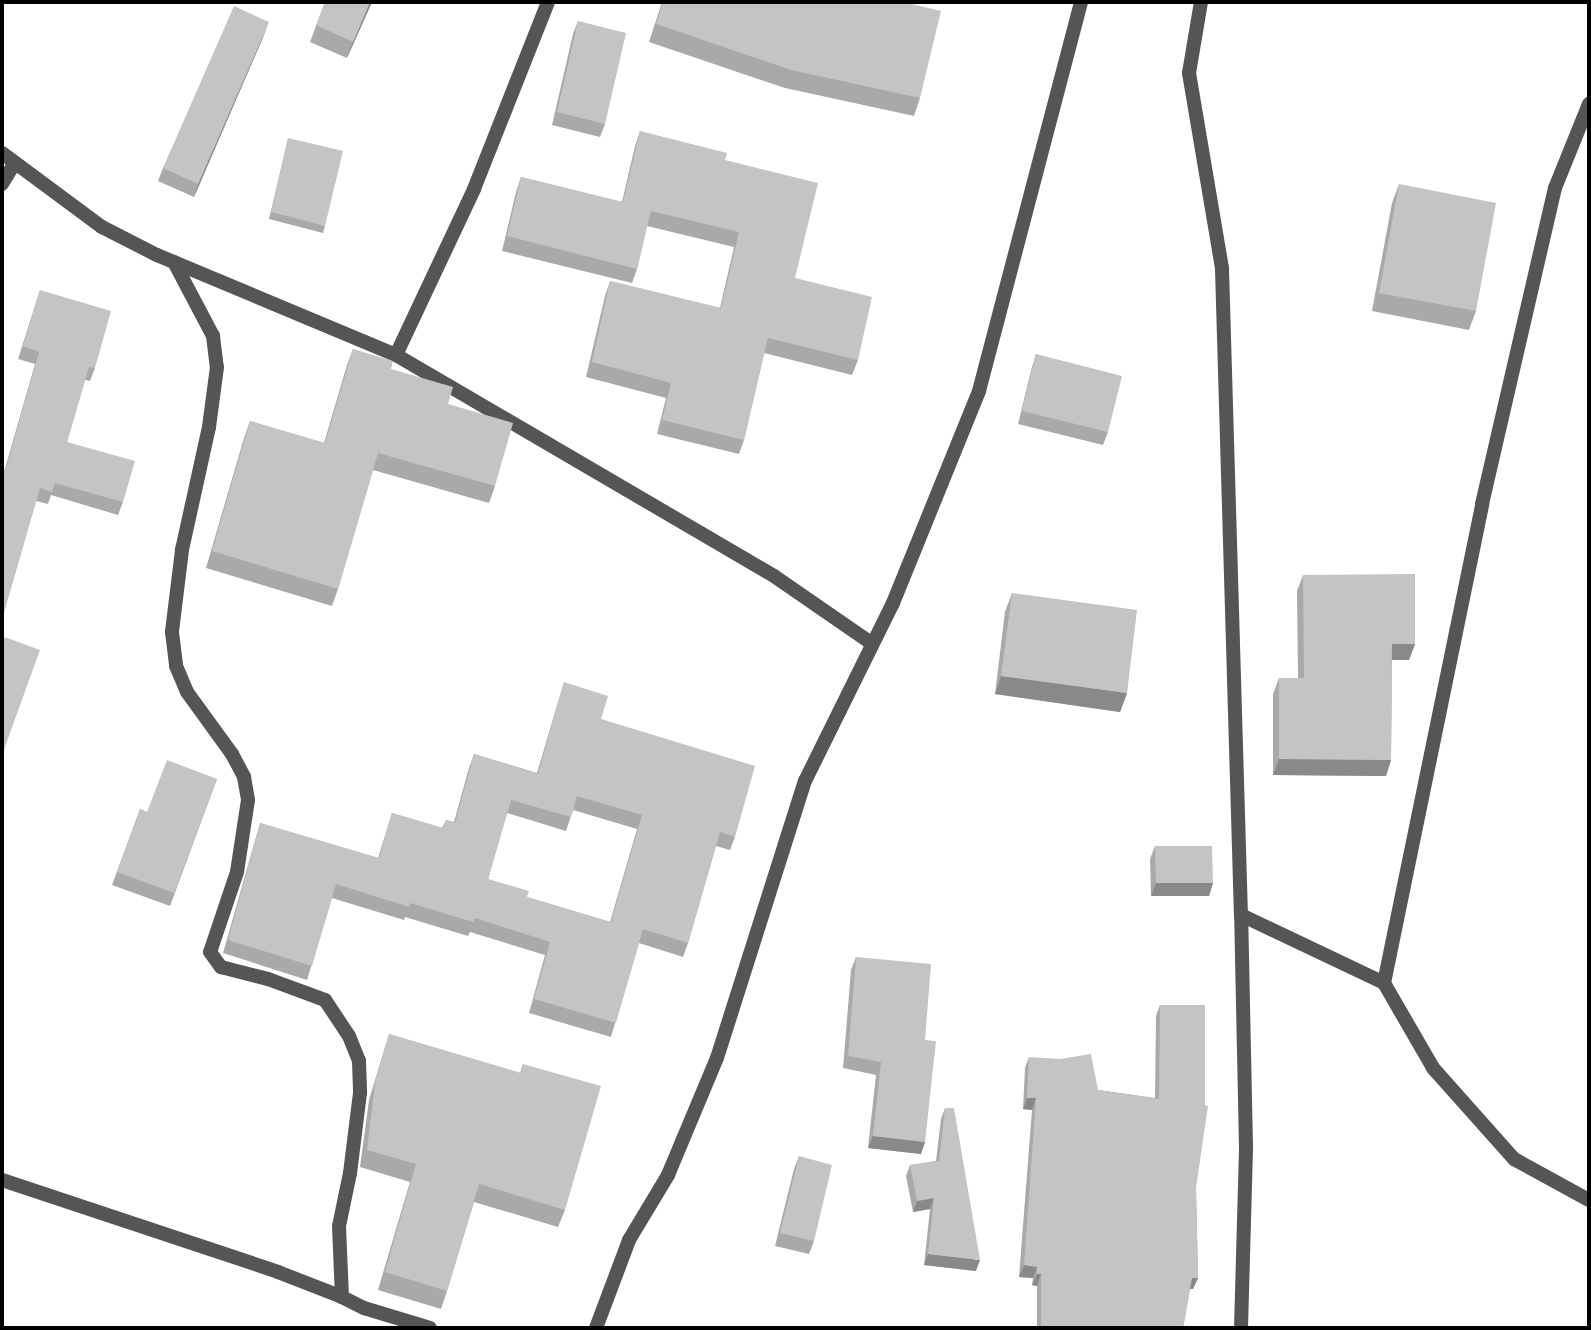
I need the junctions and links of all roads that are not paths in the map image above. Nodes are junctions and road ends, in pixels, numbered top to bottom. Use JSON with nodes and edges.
{"nodes":[{"id":1,"x":548,"y":2,"type":"edge"},
{"id":2,"x":1081,"y":2,"type":"edge"},
{"id":3,"x":1201,"y":2,"type":"edge"},
{"id":4,"x":1589,"y":104,"type":"edge"},
{"id":5,"x":2,"y":153,"type":"edge"},
{"id":6,"x":14,"y":164,"type":"junction"},
{"id":7,"x":2,"y":184,"type":"edge"},
{"id":8,"x":174,"y":262,"type":"junction"},
{"id":9,"x":396,"y":355,"type":"junction"},
{"id":10,"x":871,"y":643,"type":"junction"},
{"id":11,"x":1241,"y":915,"type":"junction"},
{"id":12,"x":1384,"y":983,"type":"junction"},
{"id":13,"x":2,"y":1180,"type":"edge"},
{"id":14,"x":1589,"y":1200,"type":"edge"},
{"id":15,"x":342,"y":1297,"type":"junction"},
{"id":16,"x":430,"y":1328,"type":"edge"},
{"id":17,"x":596,"y":1328,"type":"edge"},
{"id":18,"x":1241,"y":1328,"type":"edge"}],
"edges":[{"from":1,"to":9,"type":"street"},
{"from":2,"to":10,"type":"street"},
{"from":3,"to":11,"type":"street"},
{"from":4,"to":12,"type":"street"},
{"from":5,"to":6,"type":"street"},
{"from":6,"to":7,"type":"street"},
{"from":6,"to":8,"type":"street"},
{"from":8,"to":9,"type":"street"},
{"from":8,"to":15,"type":"street"},
{"from":9,"to":10,"type":"street"},
{"from":10,"to":17,"type":"street"},
{"from":11,"to":12,"type":"street"},
{"from":11,"to":18,"type":"street"},
{"from":12,"to":14,"type":"street"},
{"from":13,"to":15,"type":"street"},
{"from":15,"to":16,"type":"street"}]}
